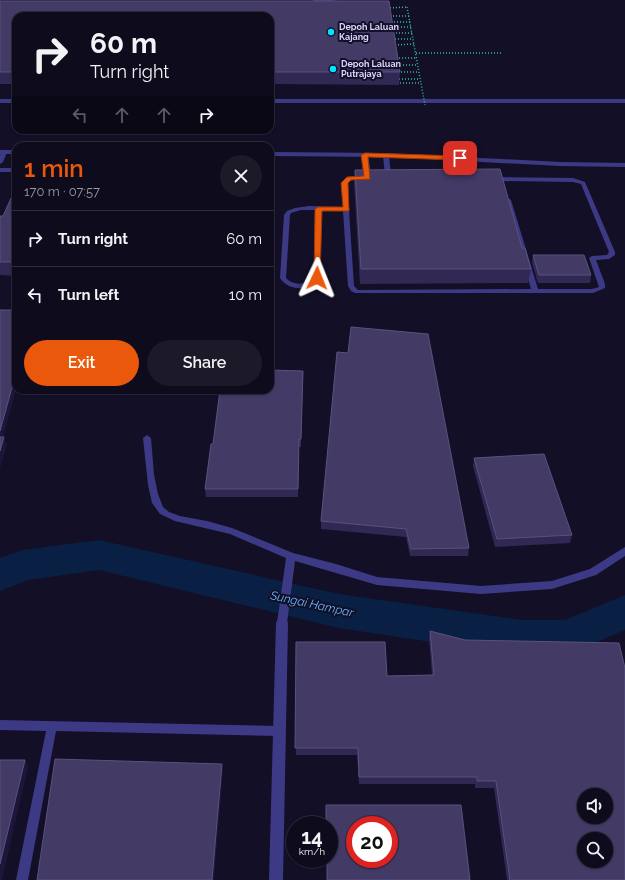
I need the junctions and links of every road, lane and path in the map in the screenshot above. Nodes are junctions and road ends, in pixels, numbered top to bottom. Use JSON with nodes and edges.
{"nodes":[{"id":1,"x":314,"y":0,"type":"edge"},
{"id":2,"x":345,"y":2,"type":"edge"},
{"id":3,"x":383,"y":8,"type":"edge"},
{"id":4,"x":390,"y":16,"type":"edge"},
{"id":5,"x":409,"y":16,"type":"junction"},
{"id":6,"x":391,"y":22,"type":"edge"},
{"id":7,"x":410,"y":22,"type":"junction"},
{"id":8,"x":392,"y":27,"type":"edge"},
{"id":9,"x":411,"y":27,"type":"junction"},
{"id":10,"x":393,"y":33,"type":"edge"},
{"id":11,"x":412,"y":33,"type":"junction"},
{"id":12,"x":395,"y":39,"type":"edge"},
{"id":13,"x":413,"y":39,"type":"junction"},
{"id":14,"x":395,"y":44,"type":"edge"},
{"id":15,"x":414,"y":44,"type":"junction"},
{"id":16,"x":416,"y":53,"type":"junction"},
{"id":17,"x":501,"y":53,"type":"dead end"},
{"id":18,"x":396,"y":58,"type":"edge"},
{"id":19,"x":416,"y":58,"type":"junction"},
{"id":20,"x":397,"y":64,"type":"edge"},
{"id":21,"x":418,"y":64,"type":"junction"},
{"id":22,"x":398,"y":72,"type":"edge"},
{"id":23,"x":419,"y":72,"type":"junction"},
{"id":24,"x":399,"y":78,"type":"edge"},
{"id":25,"x":420,"y":78,"type":"junction"},
{"id":26,"x":400,"y":83,"type":"edge"},
{"id":27,"x":421,"y":83,"type":"junction"},
{"id":28,"x":0,"y":101,"type":"edge"},
{"id":29,"x":12,"y":101,"type":"edge"},
{"id":30,"x":274,"y":101,"type":"edge"},
{"id":31,"x":625,"y":101,"type":"edge"},
{"id":32,"x":425,"y":105,"type":"dead end"},
{"id":33,"x":2,"y":152,"type":"edge"},
{"id":34,"x":274,"y":154,"type":"edge"},
{"id":35,"x":365,"y":155,"type":"junction"},
{"id":36,"x":386,"y":155,"type":"junction"},
{"id":37,"x":0,"y":162,"type":"edge"},
{"id":38,"x":625,"y":165,"type":"edge"},
{"id":39,"x":0,"y":170,"type":"edge"},
{"id":40,"x":12,"y":170,"type":"edge"},
{"id":41,"x":368,"y":177,"type":"junction"},
{"id":42,"x":388,"y":178,"type":"junction"},
{"id":43,"x":504,"y":185,"type":"junction"},
{"id":44,"x":318,"y":209,"type":"junction"},
{"id":45,"x":347,"y":209,"type":"junction"},
{"id":46,"x":535,"y":292,"type":"junction"},
{"id":47,"x":147,"y":438,"type":"dead end"},
{"id":48,"x":625,"y":551,"type":"edge"},
{"id":49,"x":291,"y":556,"type":"junction"},
{"id":50,"x":282,"y":623,"type":"joint"},
{"id":51,"x":0,"y":725,"type":"edge"},
{"id":52,"x":52,"y":726,"type":"junction"},
{"id":53,"x":280,"y":731,"type":"junction"},
{"id":54,"x":22,"y":880,"type":"edge"},
{"id":55,"x":276,"y":880,"type":"edge"}],
"edges":[{"from":1,"to":2,"type":"lane"},
{"from":3,"to":5,"type":"path","bridge":true},
{"from":4,"to":5,"type":"path"},
{"from":5,"to":7,"type":"path","bridge":true},
{"from":6,"to":7,"type":"path"},
{"from":7,"to":9,"type":"path","bridge":true},
{"from":8,"to":9,"type":"path"},
{"from":9,"to":11,"type":"path","bridge":true},
{"from":10,"to":11,"type":"path"},
{"from":11,"to":13,"type":"path","bridge":true},
{"from":12,"to":13,"type":"path"},
{"from":13,"to":15,"type":"path","bridge":true},
{"from":14,"to":15,"type":"path"},
{"from":15,"to":16,"type":"path","bridge":true},
{"from":16,"to":17,"type":"path"},
{"from":16,"to":19,"type":"path","bridge":true},
{"from":18,"to":19,"type":"path"},
{"from":19,"to":21,"type":"path","bridge":true},
{"from":20,"to":21,"type":"path"},
{"from":21,"to":23,"type":"path","bridge":true},
{"from":22,"to":23,"type":"path"},
{"from":23,"to":25,"type":"path","bridge":true},
{"from":24,"to":25,"type":"path"},
{"from":25,"to":27,"type":"path","bridge":true},
{"from":26,"to":27,"type":"path"},
{"from":27,"to":32,"type":"path","bridge":true},
{"from":28,"to":29,"type":"lane"},
{"from":30,"to":31,"type":"lane"},
{"from":33,"to":37,"type":"lane"},
{"from":34,"to":35,"type":"street"},
{"from":35,"to":36,"type":"street"},
{"from":35,"to":41,"type":"lane"},
{"from":36,"to":38,"type":"street"},
{"from":36,"to":42,"type":"lane"},
{"from":39,"to":40,"type":"lane"},
{"from":41,"to":42,"type":"lane"},
{"from":41,"to":45,"type":"lane"},
{"from":42,"to":43,"type":"lane"},
{"from":43,"to":46,"type":"lane"},
{"from":43,"to":46,"type":"lane"},
{"from":44,"to":44,"type":"lane"},
{"from":44,"to":45,"type":"lane"},
{"from":45,"to":46,"type":"lane"},
{"from":47,"to":49,"type":"lane"},
{"from":48,"to":49,"type":"lane"},
{"from":49,"to":50,"type":"lane"},
{"from":50,"to":53,"type":"street"},
{"from":51,"to":52,"type":"lane"},
{"from":52,"to":53,"type":"lane"},
{"from":52,"to":54,"type":"lane"},
{"from":53,"to":55,"type":"street"}]}
